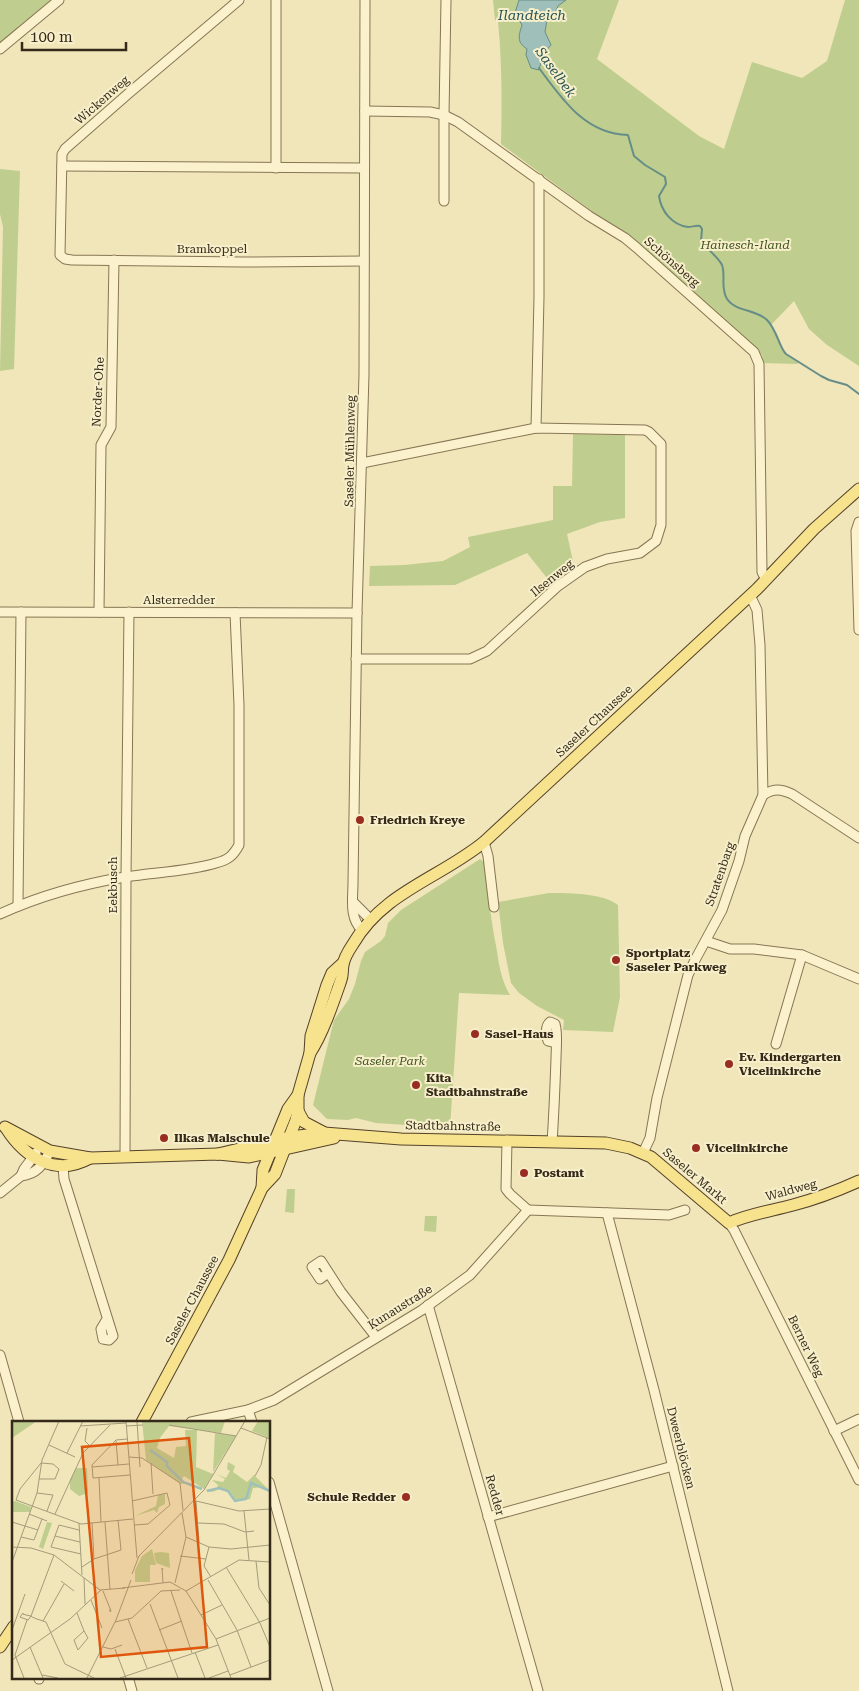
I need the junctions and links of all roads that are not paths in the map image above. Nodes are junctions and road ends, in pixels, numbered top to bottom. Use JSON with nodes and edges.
{"nodes":[{"id":1,"x":59,"y":0,"type":"edge"},
{"id":2,"x":239,"y":0,"type":"edge"},
{"id":3,"x":276,"y":0,"type":"edge"},
{"id":4,"x":365,"y":0,"type":"edge"},
{"id":5,"x":446,"y":0,"type":"edge"},
{"id":6,"x":0,"y":49,"type":"edge"},
{"id":7,"x":365,"y":110,"type":"junction"},
{"id":8,"x":444,"y":115,"type":"junction"},
{"id":9,"x":62,"y":166,"type":"junction"},
{"id":10,"x":276,"y":168,"type":"junction"},
{"id":11,"x":363,"y":168,"type":"junction"},
{"id":12,"x":539,"y":179,"type":"junction"},
{"id":13,"x":444,"y":201,"type":"dead end"},
{"id":14,"x":62,"y":257,"type":"joint"},
{"id":15,"x":114,"y":260,"type":"junction"},
{"id":16,"x":364,"y":261,"type":"junction"},
{"id":17,"x":536,"y":428,"type":"junction"},
{"id":18,"x":362,"y":463,"type":"junction"},
{"id":19,"x":859,"y":489,"type":"edge"},
{"id":20,"x":859,"y":522,"type":"edge"},
{"id":21,"x":766,"y":580,"type":"junction"},
{"id":22,"x":750,"y":595,"type":"junction"},
{"id":23,"x":0,"y":612,"type":"edge"},
{"id":24,"x":21,"y":612,"type":"junction"},
{"id":25,"x":99,"y":612,"type":"junction"},
{"id":26,"x":129,"y":612,"type":"junction"},
{"id":27,"x":235,"y":613,"type":"junction"},
{"id":28,"x":357,"y":614,"type":"junction"},
{"id":29,"x":859,"y":630,"type":"edge"},
{"id":30,"x":356,"y":659,"type":"junction"},
{"id":31,"x":763,"y":795,"type":"junction"},
{"id":32,"x":859,"y":838,"type":"edge"},
{"id":33,"x":484,"y":842,"type":"junction"},
{"id":34,"x":126,"y":877,"type":"junction"},
{"id":35,"x":353,"y":902,"type":"junction"},
{"id":36,"x":18,"y":906,"type":"junction"},
{"id":37,"x":494,"y":907,"type":"dead end"},
{"id":38,"x":0,"y":914,"type":"edge"},
{"id":39,"x":370,"y":919,"type":"junction"},
{"id":40,"x":362,"y":930,"type":"junction"},
{"id":41,"x":706,"y":940,"type":"junction"},
{"id":42,"x":802,"y":955,"type":"junction"},
{"id":43,"x":859,"y":979,"type":"edge"},
{"id":44,"x":556,"y":1043,"type":"dead end"},
{"id":45,"x":776,"y":1044,"type":"dead end"},
{"id":46,"x":298,"y":1095,"type":"junction"},
{"id":47,"x":298,"y":1111,"type":"junction"},
{"id":48,"x":3,"y":1125,"type":"edge"},
{"id":49,"x":324,"y":1133,"type":"junction"},
{"id":50,"x":353,"y":1136,"type":"junction"},
{"id":51,"x":290,"y":1137,"type":"junction"},
{"id":52,"x":276,"y":1140,"type":"junction"},
{"id":53,"x":507,"y":1140,"type":"junction"},
{"id":54,"x":552,"y":1142,"type":"junction"},
{"id":55,"x":45,"y":1149,"type":"junction"},
{"id":56,"x":285,"y":1150,"type":"junction"},
{"id":57,"x":643,"y":1153,"type":"junction"},
{"id":58,"x":218,"y":1154,"type":"junction"},
{"id":59,"x":271,"y":1154,"type":"junction"},
{"id":60,"x":125,"y":1157,"type":"junction"},
{"id":61,"x":90,"y":1158,"type":"junction"},
{"id":62,"x":39,"y":1160,"type":"junction"},
{"id":63,"x":63,"y":1166,"type":"junction"},
{"id":64,"x":859,"y":1181,"type":"edge"},
{"id":65,"x":262,"y":1188,"type":"junction"},
{"id":66,"x":0,"y":1193,"type":"edge"},
{"id":67,"x":528,"y":1210,"type":"junction"},
{"id":68,"x":607,"y":1213,"type":"junction"},
{"id":69,"x":669,"y":1215,"type":"dead end"},
{"id":70,"x":729,"y":1223,"type":"junction"},
{"id":71,"x":328,"y":1273,"type":"dead end"},
{"id":72,"x":428,"y":1305,"type":"junction"},
{"id":73,"x":107,"y":1319,"type":"dead end"},
{"id":74,"x":376,"y":1337,"type":"junction"},
{"id":75,"x":0,"y":1355,"type":"edge"},
{"id":76,"x":248,"y":1410,"type":"junction"},
{"id":77,"x":859,"y":1419,"type":"edge"},
{"id":78,"x":19,"y":1421,"type":"edge"},
{"id":79,"x":143,"y":1421,"type":"edge"},
{"id":80,"x":196,"y":1421,"type":"edge"},
{"id":81,"x":252,"y":1421,"type":"edge"},
{"id":82,"x":834,"y":1431,"type":"junction"},
{"id":83,"x":673,"y":1466,"type":"junction"},
{"id":84,"x":859,"y":1480,"type":"edge"},
{"id":85,"x":270,"y":1486,"type":"edge"},
{"id":86,"x":488,"y":1517,"type":"junction"},
{"id":87,"x":12,"y":1629,"type":"edge"},
{"id":88,"x":0,"y":1647,"type":"edge"},
{"id":89,"x":128,"y":1678,"type":"edge"},
{"id":90,"x":132,"y":1691,"type":"edge"},
{"id":91,"x":328,"y":1691,"type":"edge"},
{"id":92,"x":538,"y":1691,"type":"edge"},
{"id":93,"x":728,"y":1691,"type":"edge"}],
"edges":[{"from":1,"to":6,"type":"street"},
{"from":2,"to":9,"type":"street","name":"Wickenweg"},
{"from":3,"to":10,"type":"street"},
{"from":4,"to":7,"type":"street","name":"Saseler Mühlenweg"},
{"from":5,"to":8,"type":"street"},
{"from":7,"to":8,"type":"street","name":"Schönsberg"},
{"from":7,"to":11,"type":"street","name":"Saseler Mühlenweg"},
{"from":8,"to":12,"type":"street","name":"Schönsberg"},
{"from":8,"to":13,"type":"street"},
{"from":9,"to":10,"type":"street"},
{"from":9,"to":14,"type":"street","name":"Wickenweg"},
{"from":10,"to":11,"type":"street"},
{"from":11,"to":16,"type":"street","name":"Saseler Mühlenweg"},
{"from":12,"to":17,"type":"street"},
{"from":12,"to":21,"type":"street","name":"Schönsberg"},
{"from":14,"to":15,"type":"street","name":"Bramkoppel"},
{"from":15,"to":16,"type":"street","name":"Bramkoppel"},
{"from":15,"to":25,"type":"street","name":"Norder-Ohe"},
{"from":16,"to":18,"type":"street","name":"Saseler Mühlenweg"},
{"from":17,"to":18,"type":"street"},
{"from":17,"to":30,"type":"street","name":"Ilsenweg"},
{"from":18,"to":28,"type":"street","name":"Saseler Mühlenweg"},
{"from":19,"to":21,"type":"main road","name":"Saseler Chaussee"},
{"from":20,"to":29,"type":"street"},
{"from":21,"to":22,"type":"main road","name":"Saseler Chaussee"},
{"from":22,"to":31,"type":"street","name":"Stratenbarg"},
{"from":22,"to":33,"type":"main road","name":"Saseler Chaussee"},
{"from":23,"to":24,"type":"street","name":"Alsterredder"},
{"from":24,"to":25,"type":"street","name":"Alsterredder"},
{"from":24,"to":36,"type":"street"},
{"from":25,"to":26,"type":"street","name":"Alsterredder"},
{"from":26,"to":27,"type":"street","name":"Alsterredder"},
{"from":26,"to":34,"type":"street","name":"Eekbusch"},
{"from":27,"to":28,"type":"street","name":"Alsterredder"},
{"from":27,"to":34,"type":"street"},
{"from":28,"to":30,"type":"street","name":"Saseler Mühlenweg"},
{"from":30,"to":35,"type":"street","name":"Saseler Mühlenweg"},
{"from":31,"to":32,"type":"street"},
{"from":31,"to":41,"type":"street","name":"Stratenbarg"},
{"from":33,"to":37,"type":"street"},
{"from":33,"to":39,"type":"main road","name":"Saseler Chaussee"},
{"from":34,"to":36,"type":"street"},
{"from":34,"to":60,"type":"street","name":"Eekbusch"},
{"from":35,"to":39,"type":"street"},
{"from":35,"to":40,"type":"street","name":"Saseler Mühlenweg"},
{"from":36,"to":38,"type":"street"},
{"from":39,"to":40,"type":"main road","name":"Saseler Chaussee"},
{"from":40,"to":46,"type":"main road","name":"Saseler Chaussee"},
{"from":41,"to":42,"type":"street"},
{"from":41,"to":57,"type":"street","name":"Stratenbarg"},
{"from":42,"to":43,"type":"street"},
{"from":42,"to":45,"type":"street"},
{"from":44,"to":54,"type":"street"},
{"from":46,"to":47,"type":"main road","name":"Saseler Chaussee"},
{"from":46,"to":52,"type":"main road","name":"Saseler Chaussee"},
{"from":47,"to":49,"type":"main road"},
{"from":47,"to":51,"type":"main road","name":"Saseler Chaussee"},
{"from":48,"to":55,"type":"main road","name":"Stadtbahnstraße"},
{"from":48,"to":62,"type":"main road"},
{"from":49,"to":50,"type":"main road","name":"Stadtbahnstraße"},
{"from":49,"to":51,"type":"main road","name":"Stadtbahnstraße"},
{"from":50,"to":53,"type":"main road","name":"Stadtbahnstraße"},
{"from":50,"to":56,"type":"main road","name":"Stadtbahnstraße"},
{"from":51,"to":52,"type":"main road","name":"Stadtbahnstraße"},
{"from":51,"to":56,"type":"main road","name":"Saseler Chaussee"},
{"from":52,"to":58,"type":"main road","name":"Stadtbahnstraße"},
{"from":52,"to":59,"type":"main road","name":"Saseler Chaussee"},
{"from":53,"to":54,"type":"main road","name":"Stadtbahnstraße"},
{"from":53,"to":67,"type":"street"},
{"from":54,"to":57,"type":"main road","name":"Saseler Markt"},
{"from":55,"to":61,"type":"main road","name":"Stadtbahnstraße"},
{"from":55,"to":62,"type":"street"},
{"from":56,"to":59,"type":"main road","name":"Stadtbahnstraße"},
{"from":56,"to":65,"type":"main road","name":"Saseler Chaussee"},
{"from":57,"to":70,"type":"main road","name":"Saseler Markt"},
{"from":58,"to":59,"type":"main road","name":"Stadtbahnstraße"},
{"from":58,"to":60,"type":"main road","name":"Stadtbahnstraße"},
{"from":59,"to":65,"type":"main road","name":"Saseler Chaussee"},
{"from":60,"to":61,"type":"main road","name":"Stadtbahnstraße"},
{"from":61,"to":63,"type":"main road","name":"Stadtbahnstraße"},
{"from":62,"to":63,"type":"main road","name":"Stadtbahnstraße"},
{"from":62,"to":66,"type":"street"},
{"from":63,"to":73,"type":"street"},
{"from":64,"to":70,"type":"main road","name":"Waldweg"},
{"from":65,"to":79,"type":"main road","name":"Saseler Chaussee"},
{"from":67,"to":68,"type":"street"},
{"from":67,"to":72,"type":"street","name":"Kunaustraße"},
{"from":68,"to":69,"type":"street"},
{"from":68,"to":83,"type":"street","name":"Dweerblöcken"},
{"from":70,"to":82,"type":"street","name":"Berner Weg"},
{"from":71,"to":74,"type":"street"},
{"from":72,"to":74,"type":"street","name":"Kunaustraße"},
{"from":72,"to":86,"type":"street","name":"Redder"},
{"from":74,"to":76,"type":"street","name":"Kunaustraße"},
{"from":75,"to":78,"type":"street"},
{"from":76,"to":80,"type":"street","name":"Kunaustraße"},
{"from":76,"to":81,"type":"street"},
{"from":77,"to":82,"type":"street"},
{"from":82,"to":84,"type":"street","name":"Berner Weg"},
{"from":83,"to":86,"type":"street"},
{"from":83,"to":93,"type":"street","name":"Dweerblöcken"},
{"from":85,"to":91,"type":"street"},
{"from":86,"to":92,"type":"street","name":"Redder"},
{"from":87,"to":88,"type":"main road"},
{"from":89,"to":90,"type":"street"}]}
